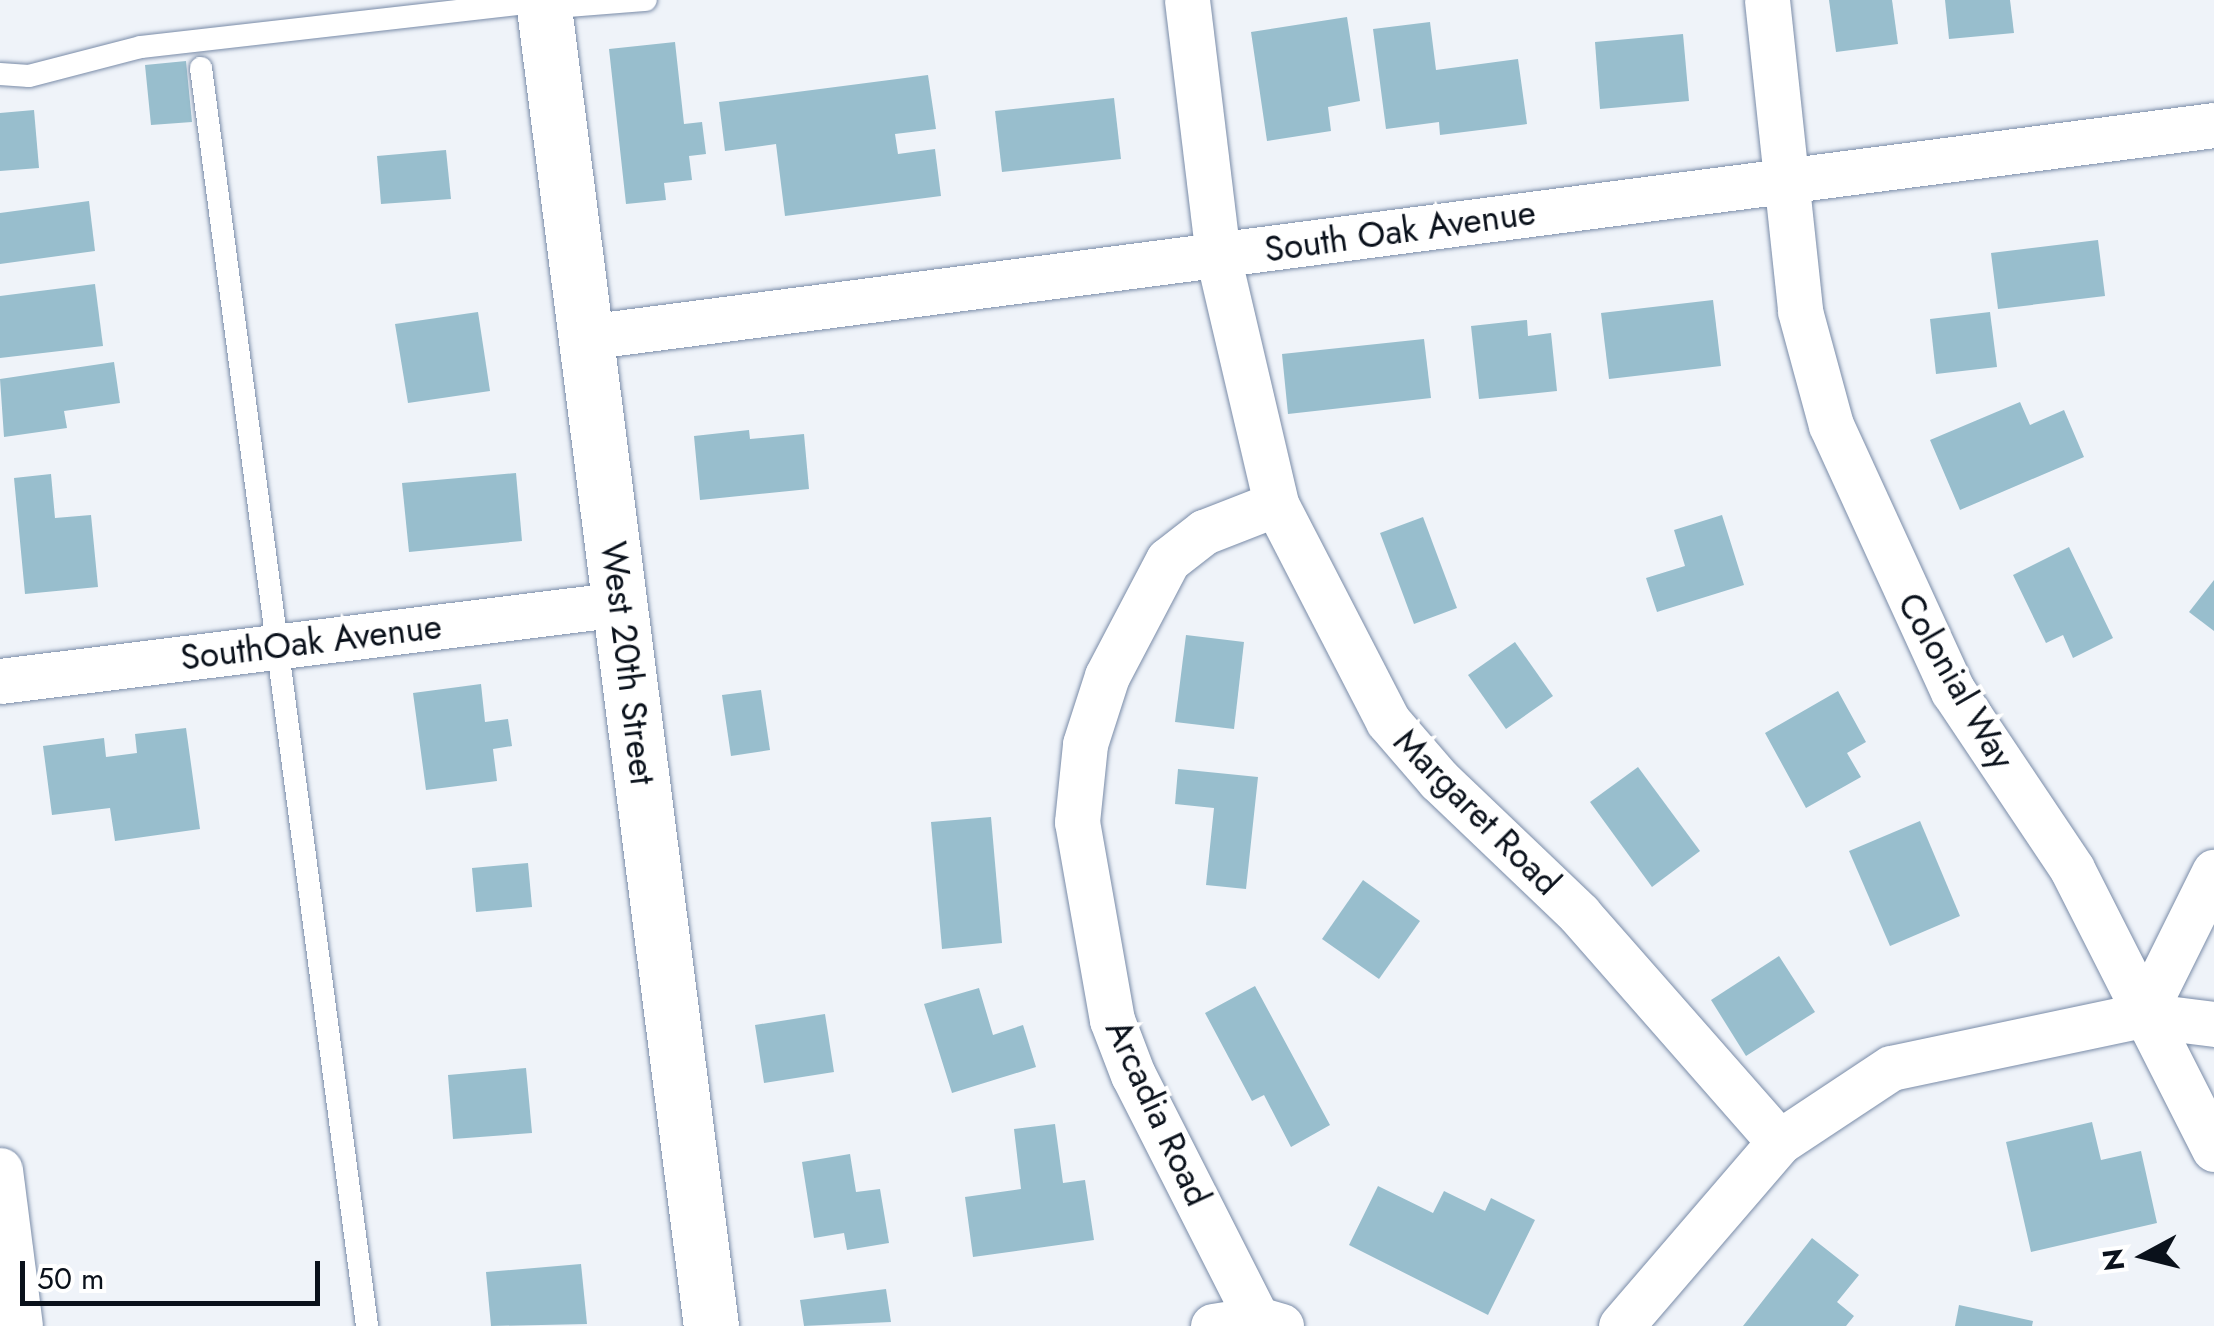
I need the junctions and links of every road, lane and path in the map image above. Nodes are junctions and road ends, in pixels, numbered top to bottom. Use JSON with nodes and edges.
{"nodes":[{"id":1,"x":646,"y":0,"type":"edge"},
{"id":2,"x":1187,"y":0,"type":"edge"},
{"id":3,"x":1767,"y":0,"type":"edge"},
{"id":4,"x":543,"y":3,"type":"edge"},
{"id":5,"x":201,"y":68,"type":"dead end"},
{"id":6,"x":0,"y":74,"type":"edge"},
{"id":7,"x":2214,"y":125,"type":"edge"},
{"id":8,"x":1787,"y":179,"type":"junction"},
{"id":9,"x":1218,"y":256,"type":"junction"},
{"id":10,"x":586,"y":338,"type":"junction"},
{"id":11,"x":1276,"y":504,"type":"junction"},
{"id":12,"x":622,"y":604,"type":"junction"},
{"id":13,"x":276,"y":647,"type":"junction"},
{"id":14,"x":0,"y":681,"type":"edge"},
{"id":15,"x":2214,"y":872,"type":"edge"},
{"id":16,"x":2144,"y":1015,"type":"junction"},
{"id":17,"x":2214,"y":1024,"type":"edge"},
{"id":18,"x":1779,"y":1142,"type":"junction"},
{"id":19,"x":2214,"y":1149,"type":"edge"},
{"id":20,"x":0,"y":1170,"type":"edge"},
{"id":21,"x":1269,"y":1322,"type":"edge"},
{"id":22,"x":20,"y":1326,"type":"edge"},
{"id":23,"x":367,"y":1326,"type":"edge"},
{"id":24,"x":711,"y":1326,"type":"edge"},
{"id":25,"x":1213,"y":1326,"type":"edge"},
{"id":26,"x":1620,"y":1326,"type":"edge"}],
"edges":[{"from":1,"to":4,"type":"lane"},
{"from":2,"to":9,"type":"street","name":"Margaret Road"},
{"from":3,"to":8,"type":"street","name":"Colonial Way"},
{"from":4,"to":6,"type":"lane"},
{"from":4,"to":10,"type":"street","name":"West 20th Street"},
{"from":5,"to":13,"type":"lane"},
{"from":7,"to":8,"type":"street","name":"South Oak Avenue"},
{"from":8,"to":9,"type":"street","name":"South Oak Avenue"},
{"from":8,"to":16,"type":"street","name":"Colonial Way"},
{"from":9,"to":10,"type":"street","name":"South Oak Avenue"},
{"from":9,"to":11,"type":"street","name":"Margaret Road"},
{"from":10,"to":12,"type":"street","name":"West 20th Street"},
{"from":11,"to":18,"type":"street","name":"Margaret Road"},
{"from":11,"to":21,"type":"street","name":"Arcadia Road"},
{"from":12,"to":13,"type":"street","name":"SouthOak Avenue"},
{"from":12,"to":24,"type":"street","name":"West 20th Street"},
{"from":13,"to":14,"type":"street","name":"SouthOak Avenue"},
{"from":13,"to":23,"type":"lane"},
{"from":15,"to":16,"type":"street"},
{"from":16,"to":17,"type":"street"},
{"from":16,"to":18,"type":"street"},
{"from":16,"to":19,"type":"street","name":"Colonial Way"},
{"from":18,"to":26,"type":"street"},
{"from":20,"to":22,"type":"street"},
{"from":21,"to":25,"type":"street"}]}
